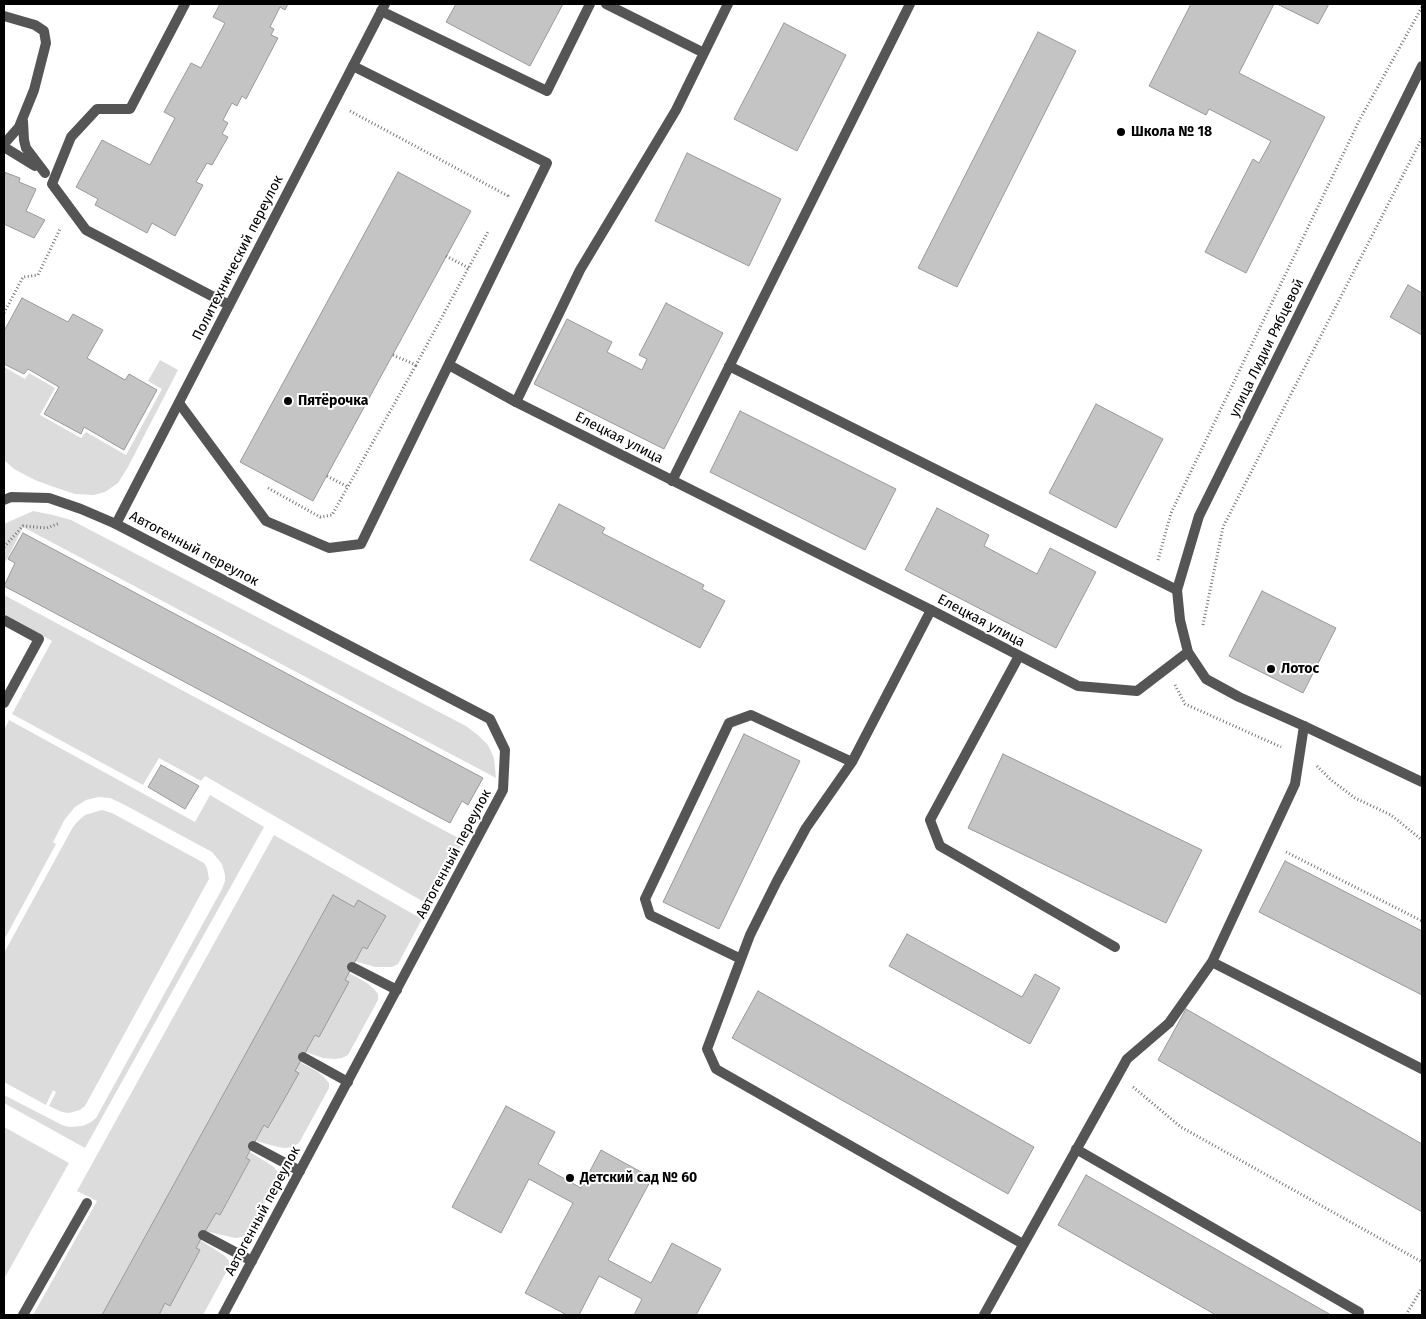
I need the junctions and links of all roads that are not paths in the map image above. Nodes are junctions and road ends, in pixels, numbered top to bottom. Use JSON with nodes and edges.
{"nodes":[{"id":1,"x":185,"y":4,"type":"edge"},
{"id":2,"x":590,"y":4,"type":"edge"},
{"id":3,"x":606,"y":4,"type":"edge"},
{"id":4,"x":728,"y":4,"type":"edge"},
{"id":5,"x":910,"y":4,"type":"edge"},
{"id":6,"x":383,"y":7,"type":"edge"},
{"id":7,"x":4,"y":16,"type":"edge"},
{"id":8,"x":704,"y":52,"type":"junction"},
{"id":9,"x":353,"y":66,"type":"junction"},
{"id":10,"x":1422,"y":66,"type":"edge"},
{"id":11,"x":23,"y":118,"type":"junction"},
{"id":12,"x":4,"y":146,"type":"edge"},
{"id":13,"x":45,"y":173,"type":"junction"},
{"id":14,"x":52,"y":184,"type":"junction"},
{"id":15,"x":229,"y":305,"type":"junction"},
{"id":16,"x":449,"y":365,"type":"junction"},
{"id":17,"x":729,"y":366,"type":"junction"},
{"id":18,"x":179,"y":402,"type":"junction"},
{"id":19,"x":516,"y":402,"type":"junction"},
{"id":20,"x":672,"y":480,"type":"junction"},
{"id":21,"x":4,"y":500,"type":"edge"},
{"id":22,"x":116,"y":524,"type":"junction"},
{"id":23,"x":1177,"y":590,"type":"junction"},
{"id":24,"x":931,"y":610,"type":"junction"},
{"id":25,"x":4,"y":620,"type":"edge"},
{"id":26,"x":1188,"y":652,"type":"junction"},
{"id":27,"x":1019,"y":656,"type":"junction"},
{"id":28,"x":4,"y":703,"type":"edge"},
{"id":29,"x":1304,"y":726,"type":"junction"},
{"id":30,"x":852,"y":762,"type":"junction"},
{"id":31,"x":1422,"y":782,"type":"edge"},
{"id":32,"x":1115,"y":947,"type":"dead end"},
{"id":33,"x":741,"y":959,"type":"junction"},
{"id":34,"x":1212,"y":962,"type":"junction"},
{"id":35,"x":352,"y":967,"type":"dead end"},
{"id":36,"x":397,"y":990,"type":"junction"},
{"id":37,"x":303,"y":1057,"type":"dead end"},
{"id":38,"x":1422,"y":1069,"type":"edge"},
{"id":39,"x":348,"y":1082,"type":"junction"},
{"id":40,"x":253,"y":1146,"type":"dead end"},
{"id":41,"x":1076,"y":1149,"type":"junction"},
{"id":42,"x":300,"y":1172,"type":"junction"},
{"id":43,"x":87,"y":1203,"type":"dead end"},
{"id":44,"x":203,"y":1235,"type":"dead end"},
{"id":45,"x":1023,"y":1244,"type":"junction"},
{"id":46,"x":252,"y":1261,"type":"junction"},
{"id":47,"x":1359,"y":1312,"type":"dead end"},
{"id":48,"x":23,"y":1315,"type":"edge"},
{"id":49,"x":223,"y":1315,"type":"edge"},
{"id":50,"x":984,"y":1315,"type":"edge"}],
"edges":[{"from":1,"to":14,"type":"street"},
{"from":2,"to":6,"type":"street"},
{"from":3,"to":8,"type":"street"},
{"from":4,"to":8,"type":"street"},
{"from":5,"to":17,"type":"street"},
{"from":6,"to":9,"type":"street","name":"Политехнический переулок"},
{"from":7,"to":11,"type":"street"},
{"from":8,"to":19,"type":"street"},
{"from":9,"to":15,"type":"street","name":"Политехнический переулок"},
{"from":9,"to":16,"type":"street"},
{"from":10,"to":23,"type":"street","name":"улица Лидии Рябцевой"},
{"from":11,"to":12,"type":"street"},
{"from":11,"to":13,"type":"street"},
{"from":12,"to":13,"type":"street"},
{"from":13,"to":14,"type":"street"},
{"from":14,"to":15,"type":"street"},
{"from":15,"to":18,"type":"street","name":"Политехнический переулок"},
{"from":16,"to":18,"type":"street"},
{"from":16,"to":19,"type":"street","name":"Елецкая улица"},
{"from":17,"to":20,"type":"street"},
{"from":17,"to":23,"type":"street"},
{"from":18,"to":22,"type":"street","name":"Политехнический переулок"},
{"from":19,"to":20,"type":"street","name":"Елецкая улица"},
{"from":20,"to":24,"type":"street","name":"Елецкая улица"},
{"from":21,"to":22,"type":"street","name":"Автогенный переулок"},
{"from":22,"to":36,"type":"street","name":"Автогенный переулок"},
{"from":23,"to":26,"type":"street","name":"улица Лидии Рябцевой"},
{"from":24,"to":27,"type":"street","name":"Елецкая улица"},
{"from":24,"to":30,"type":"street"},
{"from":25,"to":28,"type":"street"},
{"from":26,"to":27,"type":"street","name":"Елецкая улица"},
{"from":26,"to":29,"type":"street"},
{"from":27,"to":32,"type":"street"},
{"from":29,"to":31,"type":"street"},
{"from":29,"to":34,"type":"street"},
{"from":30,"to":33,"type":"street"},
{"from":30,"to":33,"type":"street"},
{"from":33,"to":45,"type":"street"},
{"from":34,"to":38,"type":"street"},
{"from":34,"to":41,"type":"street"},
{"from":35,"to":36,"type":"street"},
{"from":36,"to":39,"type":"street","name":"Автогенный переулок"},
{"from":37,"to":39,"type":"street"},
{"from":39,"to":42,"type":"street","name":"Автогенный переулок"},
{"from":40,"to":42,"type":"street"},
{"from":41,"to":45,"type":"street"},
{"from":41,"to":47,"type":"street"},
{"from":42,"to":46,"type":"street","name":"Автогенный переулок"},
{"from":43,"to":48,"type":"street"},
{"from":44,"to":46,"type":"street"},
{"from":45,"to":50,"type":"street"},
{"from":46,"to":49,"type":"street","name":"Автогенный переулок"}]}
